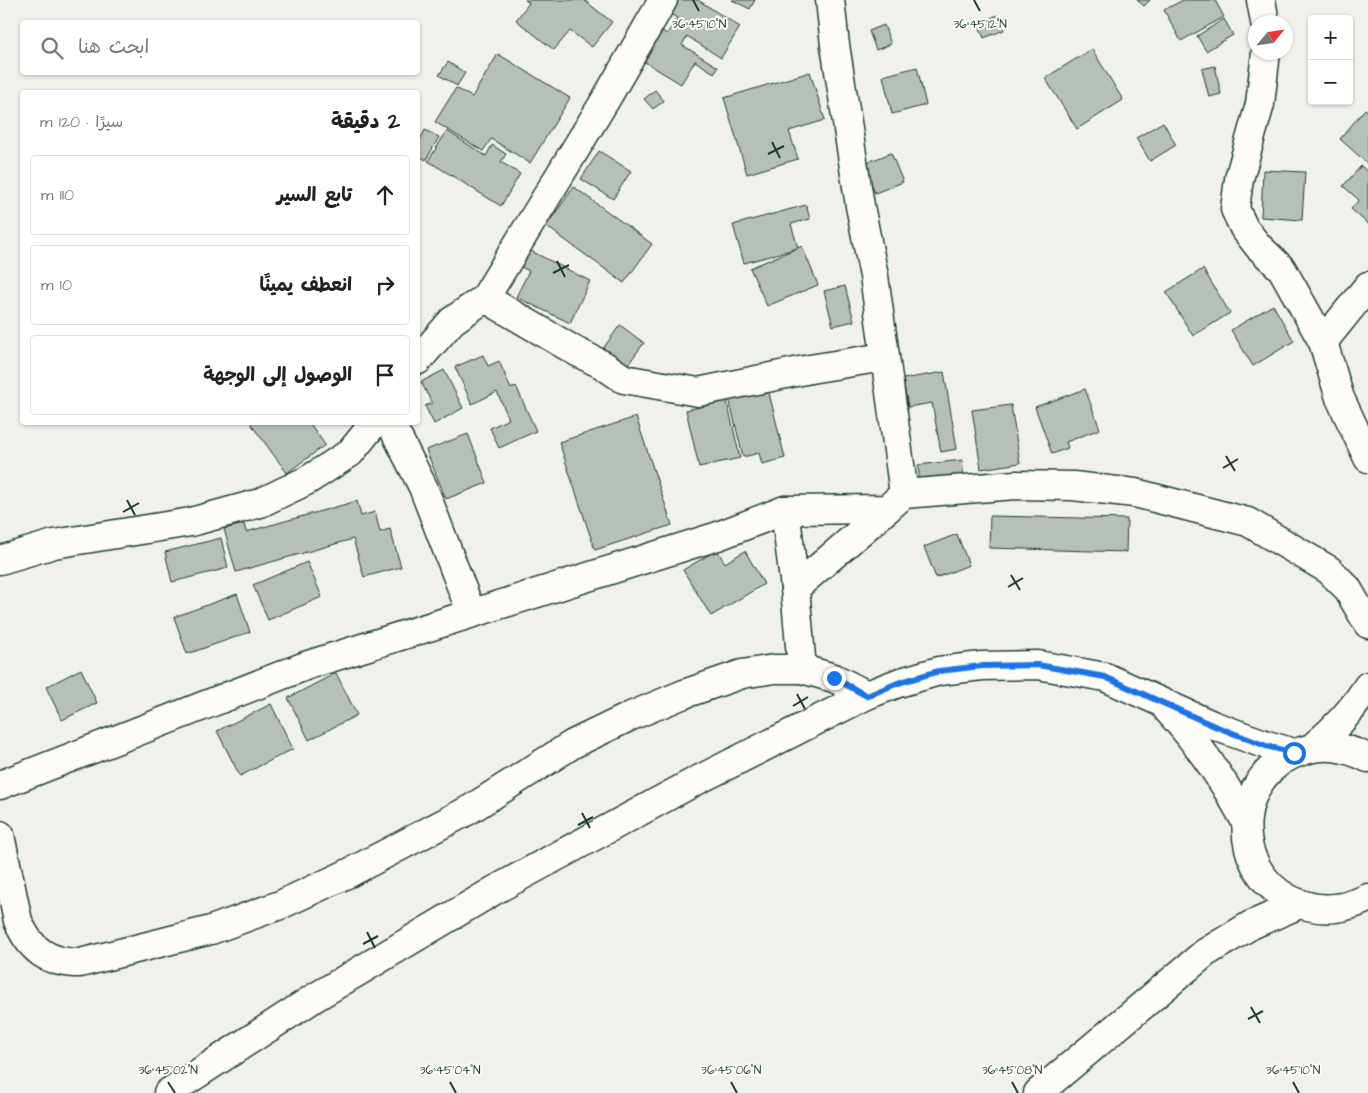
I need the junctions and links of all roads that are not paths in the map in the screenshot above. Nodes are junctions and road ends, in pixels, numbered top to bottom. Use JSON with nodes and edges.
{"nodes":[{"id":1,"x":663,"y":0,"type":"edge"},
{"id":2,"x":830,"y":0,"type":"edge"},
{"id":3,"x":1261,"y":0,"type":"edge"},
{"id":4,"x":1264,"y":15,"type":"edge"},
{"id":5,"x":1265,"y":60,"type":"edge"},
{"id":6,"x":1368,"y":286,"type":"edge"},
{"id":7,"x":485,"y":298,"type":"junction"},
{"id":8,"x":1323,"y":342,"type":"junction"},
{"id":9,"x":420,"y":358,"type":"edge"},
{"id":10,"x":884,"y":358,"type":"junction"},
{"id":11,"x":373,"y":425,"type":"edge"},
{"id":12,"x":392,"y":425,"type":"edge"},
{"id":13,"x":1368,"y":458,"type":"edge"},
{"id":14,"x":895,"y":501,"type":"junction"},
{"id":15,"x":785,"y":510,"type":"junction"},
{"id":16,"x":0,"y":560,"type":"edge"},
{"id":17,"x":795,"y":588,"type":"junction"},
{"id":18,"x":471,"y":612,"type":"junction"},
{"id":19,"x":1368,"y":624,"type":"edge"},
{"id":20,"x":802,"y":669,"type":"junction"},
{"id":21,"x":1368,"y":686,"type":"edge"},
{"id":22,"x":867,"y":696,"type":"junction"},
{"id":23,"x":1159,"y":700,"type":"junction"},
{"id":24,"x":1304,"y":750,"type":"junction"},
{"id":25,"x":1368,"y":758,"type":"edge"},
{"id":26,"x":0,"y":785,"type":"edge"},
{"id":27,"x":1246,"y":822,"type":"junction"},
{"id":28,"x":0,"y":835,"type":"edge"},
{"id":29,"x":1300,"y":904,"type":"junction"},
{"id":30,"x":1362,"y":907,"type":"edge"},
{"id":31,"x":168,"y":1093,"type":"edge"},
{"id":32,"x":1038,"y":1093,"type":"edge"}],
"edges":[{"from":1,"to":7,"type":"main road"},
{"from":2,"to":10,"type":"main road"},
{"from":3,"to":4,"type":"main road"},
{"from":5,"to":8,"type":"main road"},
{"from":6,"to":8,"type":"main road"},
{"from":7,"to":9,"type":"main road"},
{"from":7,"to":10,"type":"main road"},
{"from":8,"to":13,"type":"main road"},
{"from":10,"to":14,"type":"main road"},
{"from":11,"to":16,"type":"main road"},
{"from":12,"to":18,"type":"main road"},
{"from":14,"to":15,"type":"main road"},
{"from":14,"to":17,"type":"main road"},
{"from":14,"to":19,"type":"main road"},
{"from":15,"to":17,"type":"main road"},
{"from":15,"to":18,"type":"main road"},
{"from":17,"to":20,"type":"main road"},
{"from":18,"to":26,"type":"main road"},
{"from":20,"to":22,"type":"main road"},
{"from":20,"to":28,"type":"main road"},
{"from":21,"to":24,"type":"main road"},
{"from":22,"to":23,"type":"main road"},
{"from":22,"to":31,"type":"main road"},
{"from":23,"to":24,"type":"main road"},
{"from":23,"to":27,"type":"main road"},
{"from":24,"to":25,"type":"main road"},
{"from":24,"to":27,"type":"main road"},
{"from":27,"to":29,"type":"main road"},
{"from":29,"to":30,"type":"main road"},
{"from":29,"to":32,"type":"main road"}]}
